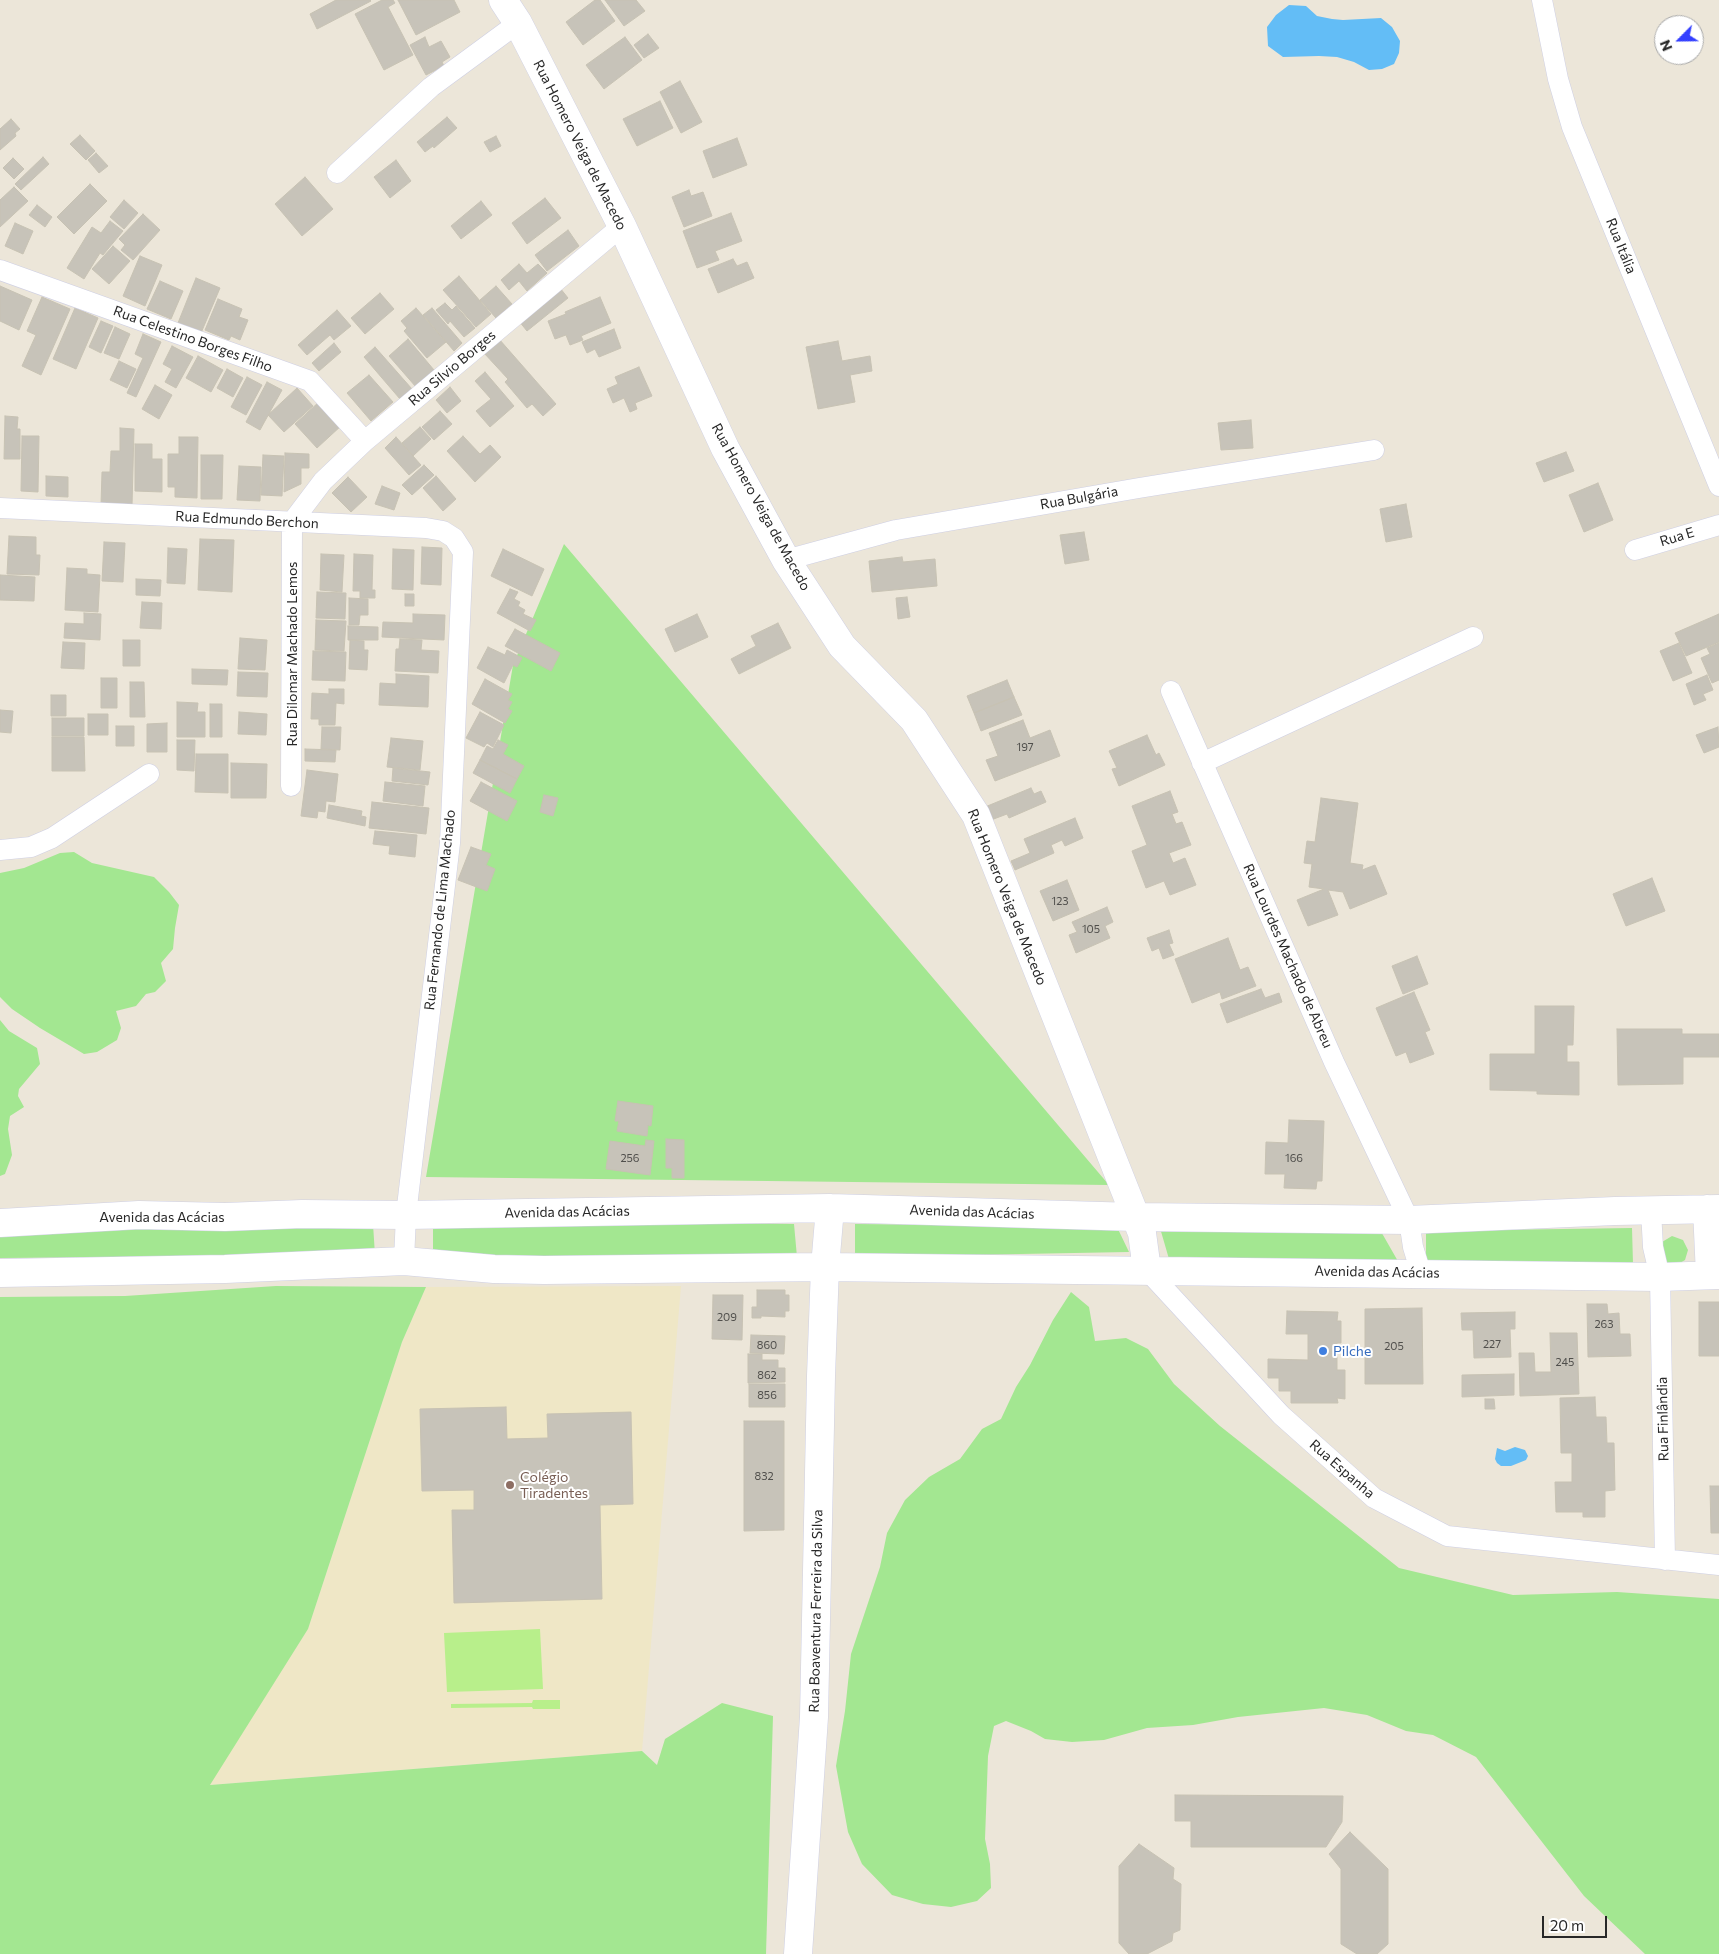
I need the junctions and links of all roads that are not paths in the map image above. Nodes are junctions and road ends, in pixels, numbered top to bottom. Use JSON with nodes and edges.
{"nodes":[{"id":1,"x":503,"y":0,"type":"edge"},
{"id":2,"x":1542,"y":0,"type":"edge"},
{"id":3,"x":518,"y":23,"type":"junction"},
{"id":4,"x":336,"y":173,"type":"dead end"},
{"id":5,"x":622,"y":226,"type":"junction"},
{"id":6,"x":0,"y":270,"type":"edge"},
{"id":7,"x":365,"y":441,"type":"junction"},
{"id":8,"x":1374,"y":450,"type":"dead end"},
{"id":9,"x":1719,"y":486,"type":"edge"},
{"id":10,"x":0,"y":508,"type":"edge"},
{"id":11,"x":292,"y":522,"type":"junction"},
{"id":12,"x":1719,"y":525,"type":"edge"},
{"id":13,"x":1635,"y":550,"type":"dead end"},
{"id":14,"x":786,"y":560,"type":"junction"},
{"id":15,"x":462,"y":574,"type":"joint"},
{"id":16,"x":1472,"y":637,"type":"dead end"},
{"id":17,"x":1172,"y":691,"type":"dead end"},
{"id":18,"x":1202,"y":763,"type":"junction"},
{"id":19,"x":149,"y":774,"type":"dead end"},
{"id":20,"x":291,"y":786,"type":"dead end"},
{"id":21,"x":0,"y":850,"type":"edge"},
{"id":22,"x":830,"y":1208,"type":"junction"},
{"id":23,"x":1713,"y":1209,"type":"edge"},
{"id":24,"x":1651,"y":1211,"type":"junction"},
{"id":25,"x":406,"y":1215,"type":"junction"},
{"id":26,"x":1409,"y":1220,"type":"junction"},
{"id":27,"x":0,"y":1223,"type":"edge"},
{"id":28,"x":1138,"y":1225,"type":"junction"},
{"id":29,"x":404,"y":1261,"type":"junction"},
{"id":30,"x":826,"y":1267,"type":"junction"},
{"id":31,"x":1147,"y":1270,"type":"junction"},
{"id":32,"x":0,"y":1273,"type":"edge"},
{"id":33,"x":1421,"y":1273,"type":"junction"},
{"id":34,"x":1714,"y":1275,"type":"edge"},
{"id":35,"x":1660,"y":1277,"type":"junction"},
{"id":36,"x":1665,"y":1560,"type":"junction"},
{"id":37,"x":1719,"y":1565,"type":"edge"},
{"id":38,"x":798,"y":1954,"type":"edge"}],
"edges":[{"from":1,"to":3,"type":"street","name":"Rua Homero Veiga de Macedo"},
{"from":2,"to":9,"type":"street","name":"Rua Itália"},
{"from":3,"to":4,"type":"street"},
{"from":3,"to":5,"type":"street","name":"Rua Homero Veiga de Macedo"},
{"from":5,"to":7,"type":"street","name":"Rua Silvio Borges"},
{"from":5,"to":14,"type":"street","name":"Rua Homero Veiga de Macedo"},
{"from":6,"to":7,"type":"street","name":"Rua Celestino Borges Filho"},
{"from":7,"to":11,"type":"street","name":"Rua Silvio Borges"},
{"from":8,"to":14,"type":"street","name":"Rua Bulgária"},
{"from":10,"to":11,"type":"street","name":"Rua Edmundo Berchon"},
{"from":11,"to":15,"type":"street","name":"Rua Edmundo Berchon"},
{"from":11,"to":20,"type":"street","name":"Rua Dilomar Machado Lemos"},
{"from":12,"to":13,"type":"street","name":"Rua E"},
{"from":14,"to":28,"type":"street","name":"Rua Homero Veiga de Macedo"},
{"from":15,"to":25,"type":"street","name":"Rua Fernando de Lima Machado"},
{"from":16,"to":18,"type":"street"},
{"from":17,"to":18,"type":"street","name":"Rua Lourdes Machado de Abreu"},
{"from":18,"to":26,"type":"street","name":"Rua Lourdes Machado de Abreu"},
{"from":19,"to":21,"type":"street"},
{"from":22,"to":25,"type":"street","name":"Avenida das Acácias"},
{"from":22,"to":28,"type":"street","name":"Avenida das Acácias"},
{"from":22,"to":30,"type":"street"},
{"from":23,"to":24,"type":"street","name":"Avenida das Acácias"},
{"from":23,"to":34,"type":"street"},
{"from":24,"to":26,"type":"street","name":"Avenida das Acácias"},
{"from":24,"to":35,"type":"street","name":"Rua Finlândia"},
{"from":25,"to":27,"type":"street","name":"Avenida das Acácias"},
{"from":25,"to":29,"type":"street","name":"Rua Fernando de Lima Machado"},
{"from":26,"to":28,"type":"street","name":"Avenida das Acácias"},
{"from":26,"to":33,"type":"street","name":"Rua Lourdes Machado de Abreu"},
{"from":28,"to":31,"type":"street","name":"Rua Homero Veiga de Macedo"},
{"from":29,"to":30,"type":"street","name":"Avenida das Acácias"},
{"from":29,"to":32,"type":"street","name":"Avenida das Acácias"},
{"from":30,"to":31,"type":"street","name":"Avenida das Acácias"},
{"from":30,"to":38,"type":"street","name":"Rua Boaventura Ferreira da Silva"},
{"from":31,"to":33,"type":"street","name":"Avenida das Acácias"},
{"from":31,"to":36,"type":"street","name":"Rua Espanha"},
{"from":33,"to":35,"type":"street","name":"Avenida das Acácias"},
{"from":34,"to":35,"type":"street","name":"Avenida das Acácias"},
{"from":35,"to":36,"type":"street","name":"Rua Finlândia"},
{"from":36,"to":37,"type":"street","name":"Rua Espanha"}]}
